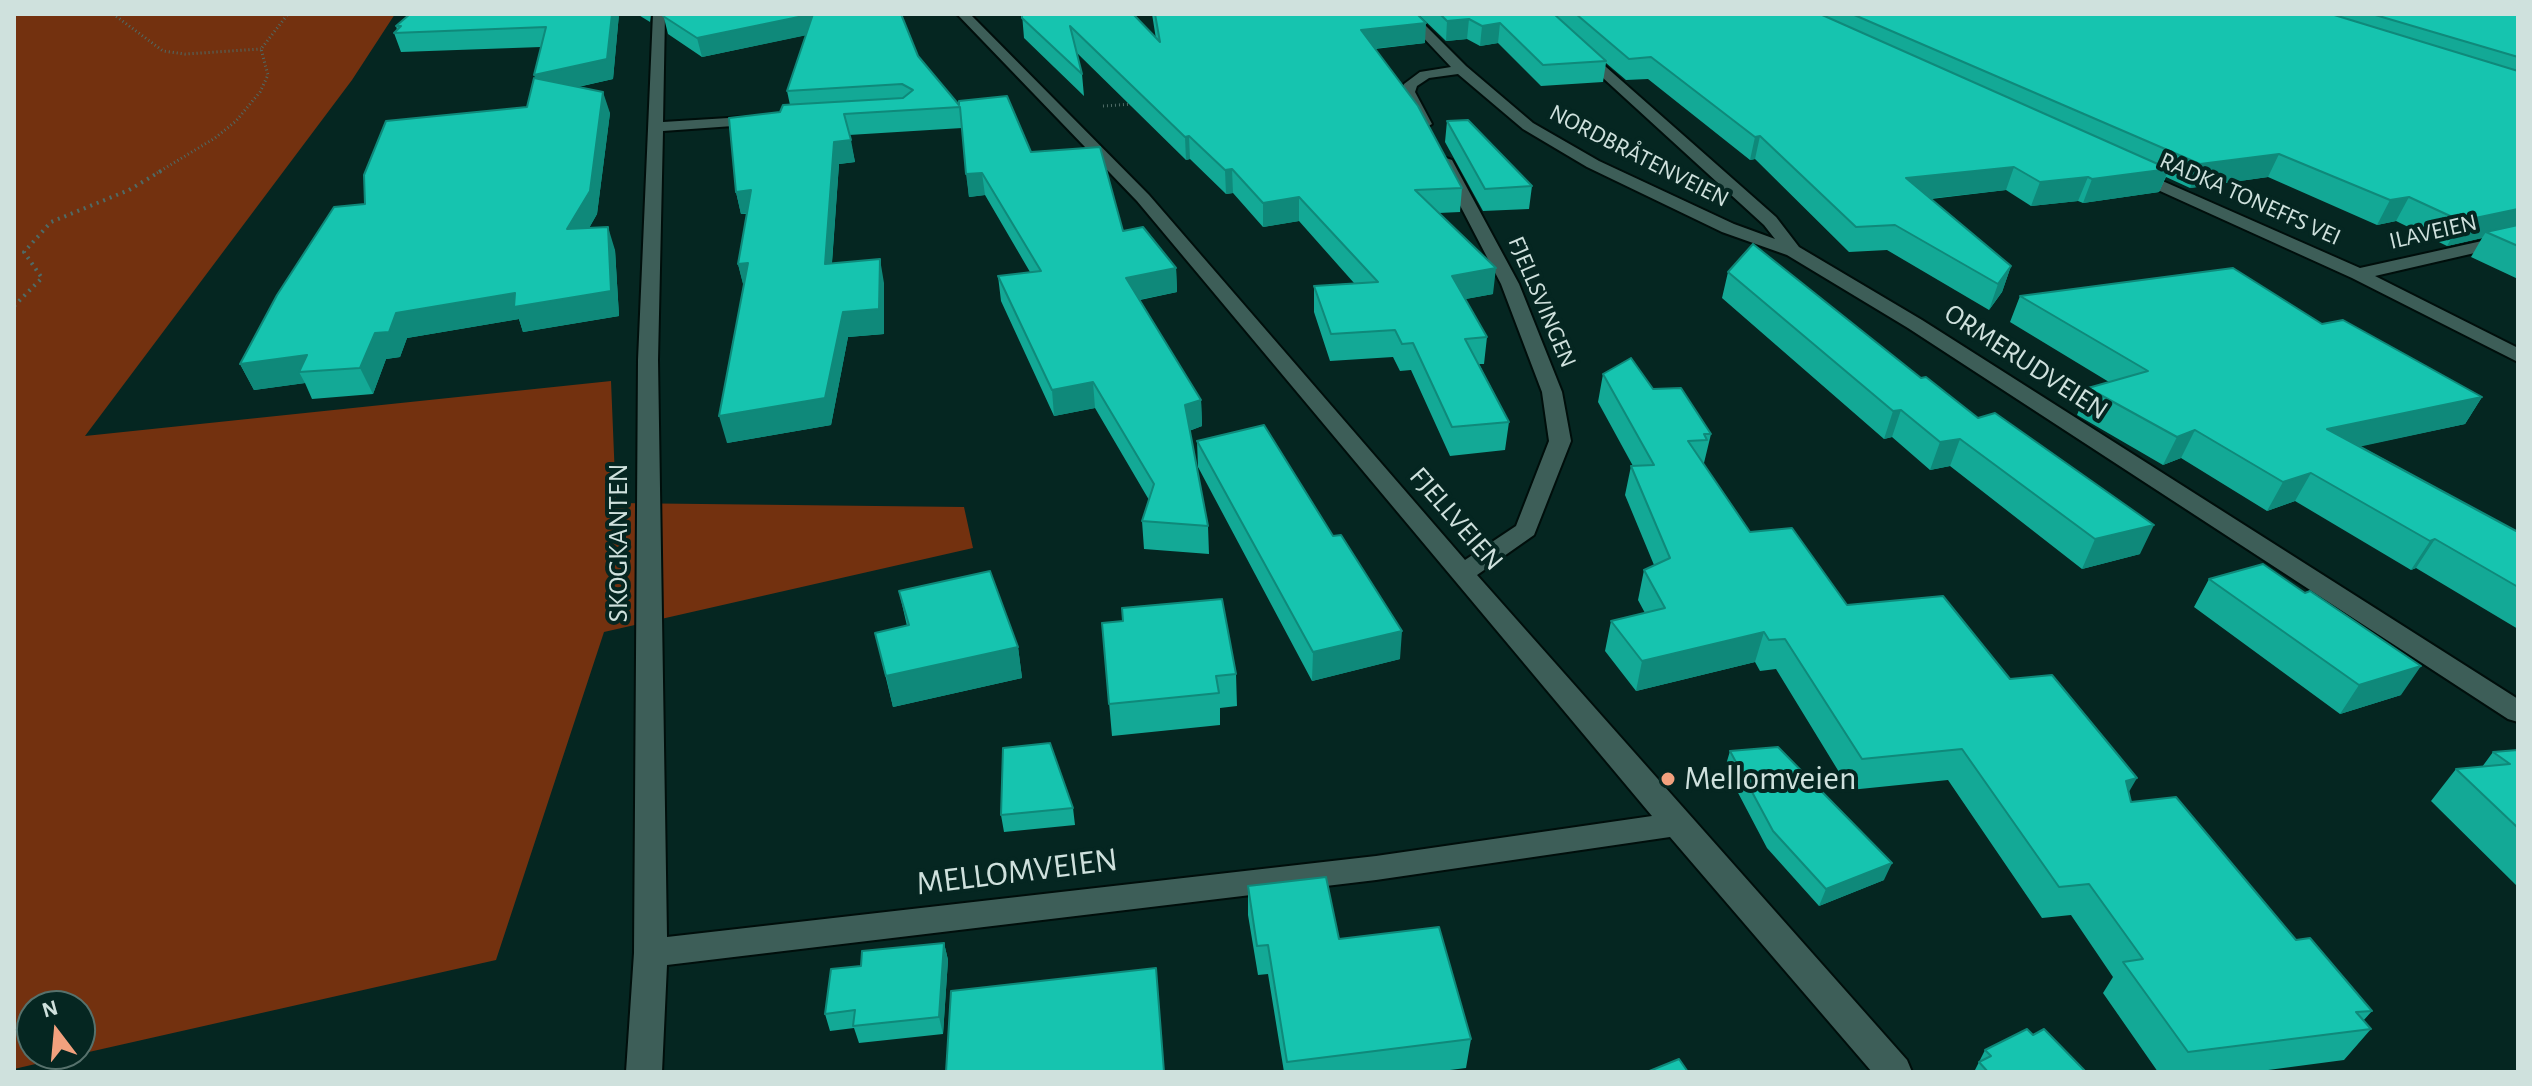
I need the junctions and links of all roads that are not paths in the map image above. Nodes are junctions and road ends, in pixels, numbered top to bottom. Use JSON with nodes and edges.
{"nodes":[{"id":1,"x":659,"y":14,"type":"edge"},
{"id":2,"x":963,"y":14,"type":"edge"},
{"id":3,"x":1407,"y":14,"type":"edge"},
{"id":4,"x":1539,"y":14,"type":"edge"},
{"id":5,"x":1461,"y":69,"type":"junction"},
{"id":6,"x":773,"y":119,"type":"edge"},
{"id":7,"x":655,"y":127,"type":"junction"},
{"id":8,"x":2114,"y":164,"type":"edge"},
{"id":9,"x":2518,"y":238,"type":"edge"},
{"id":10,"x":1793,"y":251,"type":"junction"},
{"id":11,"x":2358,"y":274,"type":"junction"},
{"id":12,"x":2518,"y":356,"type":"edge"},
{"id":13,"x":1463,"y":573,"type":"junction"},
{"id":14,"x":2518,"y":712,"type":"edge"},
{"id":15,"x":1677,"y":824,"type":"junction"},
{"id":16,"x":651,"y":953,"type":"junction"},
{"id":17,"x":644,"y":1072,"type":"edge"},
{"id":18,"x":1894,"y":1072,"type":"edge"}],
"edges":[{"from":1,"to":7,"type":"street","name":"SKOGKANTEN"},
{"from":2,"to":13,"type":"street","name":"FJELLVEIEN"},
{"from":3,"to":5,"type":"street","name":"NORDBRÅTENVEIEN"},
{"from":4,"to":10,"type":"street","name":"ORMERUDVEIEN"},
{"from":5,"to":10,"type":"street","name":"NORDBRÅTENVEIEN"},
{"from":5,"to":13,"type":"street","name":"FJELLSVINGEN"},
{"from":6,"to":7,"type":"street"},
{"from":7,"to":16,"type":"street","name":"SKOGKANTEN"},
{"from":8,"to":11,"type":"street","name":"RADKA TONEFFS VEI"},
{"from":9,"to":11,"type":"street","name":"ILAVEIEN"},
{"from":10,"to":14,"type":"street","name":"ORMERUDVEIEN"},
{"from":11,"to":12,"type":"street","name":"RADKA TONEFFS VEI"},
{"from":13,"to":15,"type":"street","name":"FJELLVEIEN"},
{"from":15,"to":16,"type":"street","name":"MELLOMVEIEN"},
{"from":15,"to":18,"type":"street","name":"FJELLVEIEN"},
{"from":16,"to":17,"type":"street","name":"SKOGKANTEN"}]}
